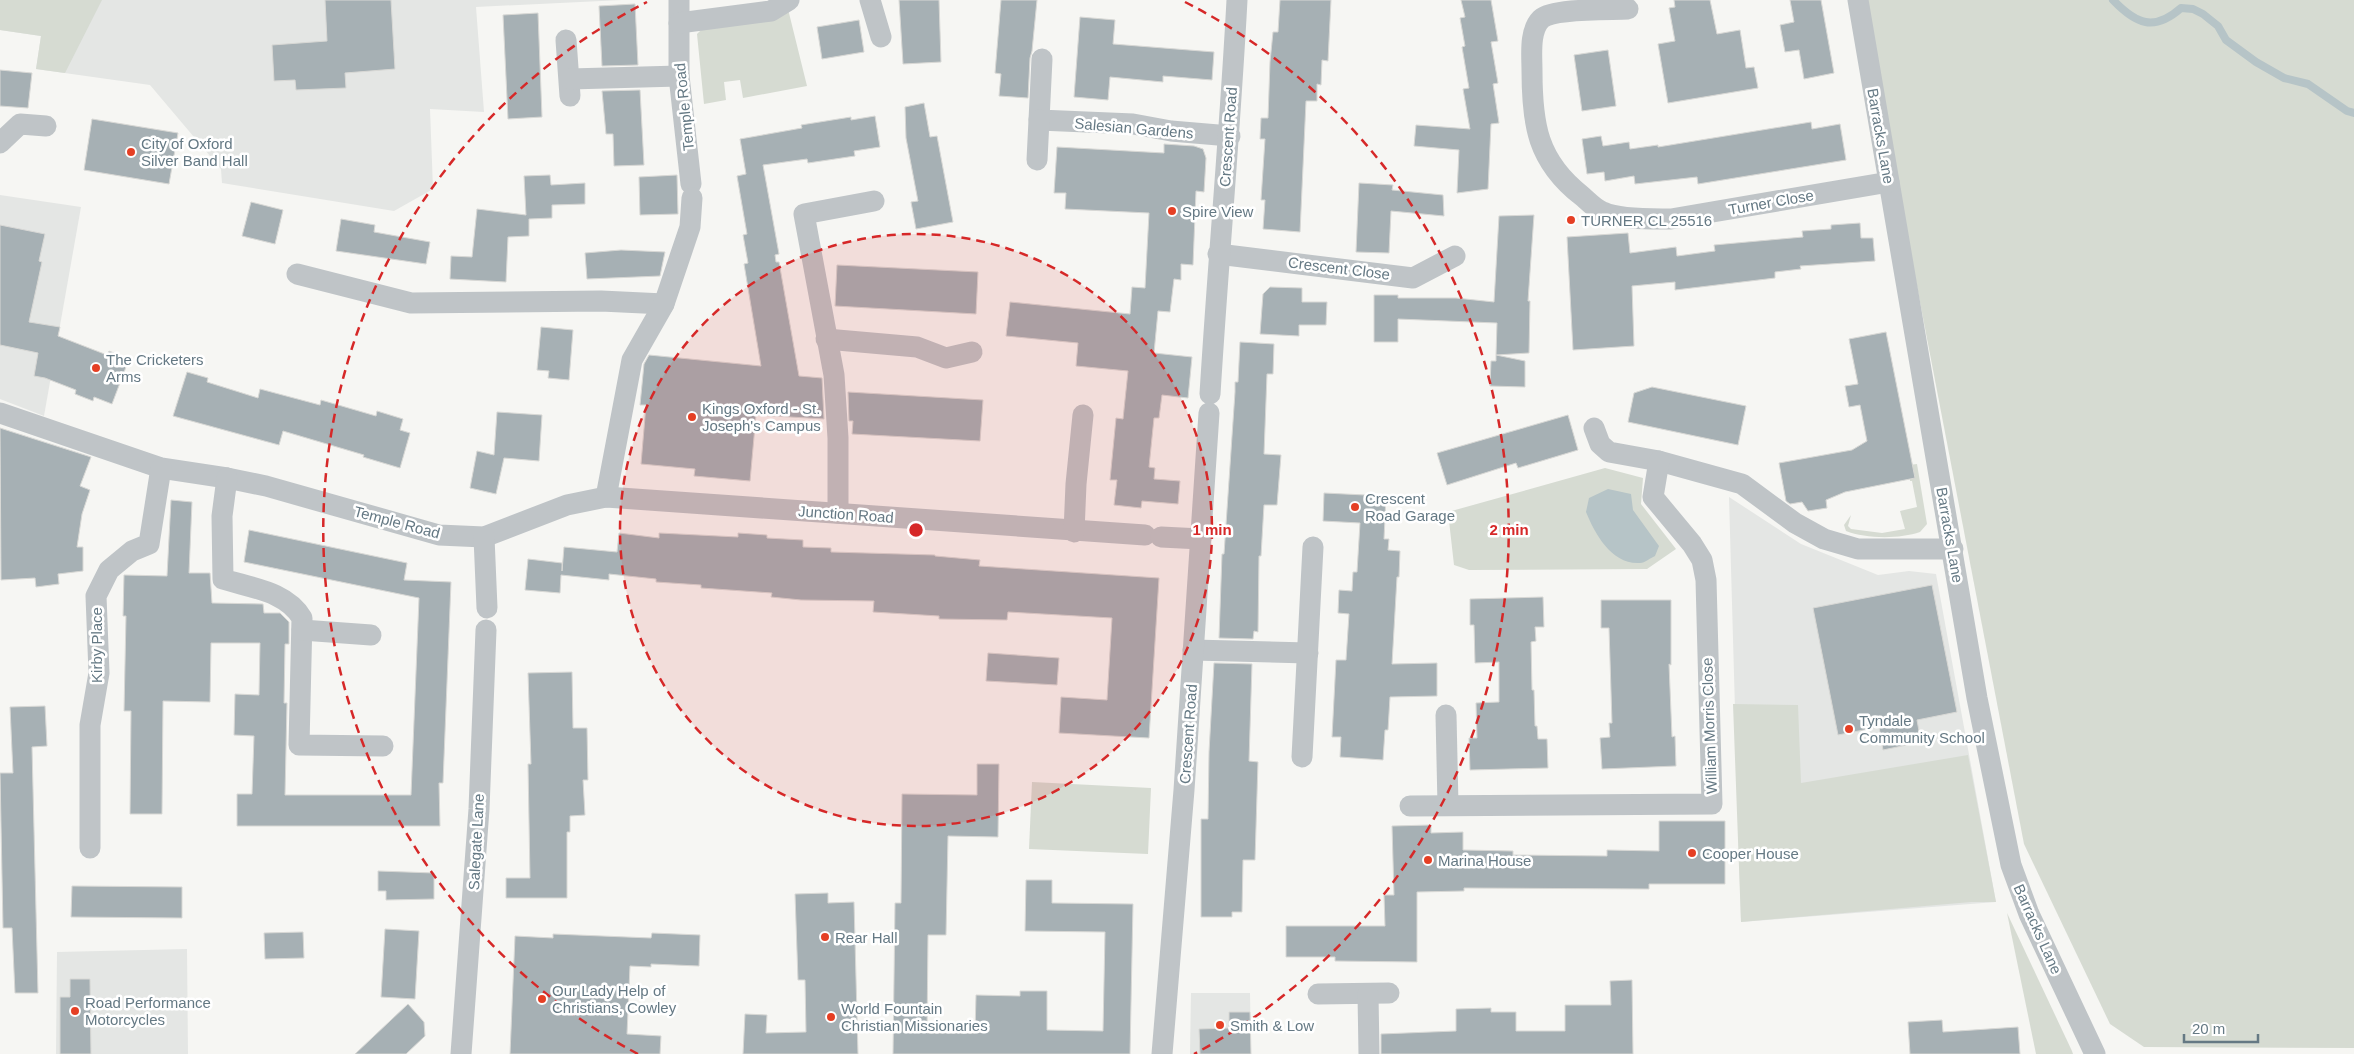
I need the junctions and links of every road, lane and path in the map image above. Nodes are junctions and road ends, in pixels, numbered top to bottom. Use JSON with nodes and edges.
{"nodes":[{"id":1,"x":679,"y":0,"type":"edge"},
{"id":2,"x":789,"y":0,"type":"edge"},
{"id":3,"x":870,"y":0,"type":"edge"},
{"id":4,"x":1238,"y":0,"type":"edge"},
{"id":5,"x":1858,"y":0,"type":"edge"},
{"id":6,"x":1628,"y":9,"type":"dead end"},
{"id":7,"x":679,"y":23,"type":"junction"},
{"id":8,"x":881,"y":37,"type":"dead end"},
{"id":9,"x":566,"y":40,"type":"dead end"},
{"id":10,"x":1042,"y":59,"type":"dead end"},
{"id":11,"x":679,"y":76,"type":"junction"},
{"id":12,"x":1039,"y":120,"type":"junction"},
{"id":13,"x":46,"y":126,"type":"dead end"},
{"id":14,"x":1230,"y":136,"type":"junction"},
{"id":15,"x":0,"y":143,"type":"edge"},
{"id":16,"x":1037,"y":160,"type":"dead end"},
{"id":17,"x":1889,"y":182,"type":"junction"},
{"id":18,"x":874,"y":201,"type":"dead end"},
{"id":19,"x":1218,"y":254,"type":"junction"},
{"id":20,"x":1455,"y":256,"type":"dead end"},
{"id":21,"x":297,"y":274,"type":"dead end"},
{"id":22,"x":664,"y":304,"type":"junction"},
{"id":23,"x":826,"y":339,"type":"junction"},
{"id":24,"x":972,"y":352,"type":"dead end"},
{"id":25,"x":0,"y":413,"type":"edge"},
{"id":26,"x":1083,"y":415,"type":"dead end"},
{"id":27,"x":1594,"y":428,"type":"dead end"},
{"id":28,"x":1659,"y":461,"type":"junction"},
{"id":29,"x":161,"y":468,"type":"junction"},
{"id":30,"x":227,"y":478,"type":"junction"},
{"id":31,"x":606,"y":497,"type":"junction"},
{"id":32,"x":838,"y":513,"type":"junction"},
{"id":33,"x":1074,"y":532,"type":"junction"},
{"id":34,"x":484,"y":537,"type":"junction"},
{"id":35,"x":1201,"y":539,"type":"junction"},
{"id":36,"x":1313,"y":547,"type":"dead end"},
{"id":37,"x":1953,"y":550,"type":"junction"},
{"id":38,"x":487,"y":608,"type":"dead end"},
{"id":39,"x":302,"y":630,"type":"junction"},
{"id":40,"x":486,"y":630,"type":"dead end"},
{"id":41,"x":371,"y":635,"type":"dead end"},
{"id":42,"x":1193,"y":650,"type":"junction"},
{"id":43,"x":1308,"y":653,"type":"junction"},
{"id":44,"x":1446,"y":715,"type":"dead end"},
{"id":45,"x":383,"y":746,"type":"dead end"},
{"id":46,"x":1302,"y":757,"type":"dead end"},
{"id":47,"x":1410,"y":806,"type":"dead end"},
{"id":48,"x":1448,"y":806,"type":"junction"},
{"id":49,"x":90,"y":848,"type":"dead end"},
{"id":50,"x":1389,"y":993,"type":"dead end"},
{"id":51,"x":1318,"y":994,"type":"dead end"},
{"id":52,"x":1368,"y":994,"type":"junction"},
{"id":53,"x":461,"y":1054,"type":"edge"},
{"id":54,"x":1162,"y":1054,"type":"edge"},
{"id":55,"x":1369,"y":1054,"type":"edge"},
{"id":56,"x":2095,"y":1054,"type":"edge"}],
"edges":[{"from":1,"to":7,"type":"street","name":"Temple Road"},
{"from":2,"to":7,"type":"street"},
{"from":3,"to":8,"type":"street"},
{"from":4,"to":14,"type":"street","name":"Crescent Road"},
{"from":5,"to":17,"type":"street","name":"Barracks Lane"},
{"from":6,"to":17,"type":"street","name":"Turner Close"},
{"from":7,"to":11,"type":"street","name":"Temple Road"},
{"from":9,"to":11,"type":"street"},
{"from":10,"to":12,"type":"street"},
{"from":11,"to":22,"type":"street","name":"Temple Road"},
{"from":12,"to":14,"type":"street","name":"Salesian Gardens"},
{"from":12,"to":16,"type":"street"},
{"from":13,"to":15,"type":"street"},
{"from":14,"to":19,"type":"street","name":"Crescent Road"},
{"from":17,"to":37,"type":"street","name":"Barracks Lane"},
{"from":18,"to":23,"type":"street"},
{"from":19,"to":20,"type":"street","name":"Crescent Close"},
{"from":19,"to":35,"type":"street","name":"Crescent Road"},
{"from":21,"to":22,"type":"street"},
{"from":22,"to":31,"type":"street","name":"Temple Road"},
{"from":23,"to":24,"type":"street"},
{"from":23,"to":32,"type":"street"},
{"from":25,"to":29,"type":"street","name":"Temple Road"},
{"from":26,"to":33,"type":"street"},
{"from":27,"to":28,"type":"street"},
{"from":28,"to":37,"type":"street"},
{"from":28,"to":48,"type":"street","name":"William Morris Close"},
{"from":29,"to":30,"type":"street","name":"Temple Road"},
{"from":29,"to":49,"type":"street","name":"Kirby Place"},
{"from":30,"to":34,"type":"street","name":"Temple Road"},
{"from":30,"to":39,"type":"street"},
{"from":31,"to":32,"type":"street","name":"Junction Road"},
{"from":31,"to":34,"type":"street","name":"Temple Road"},
{"from":32,"to":33,"type":"street","name":"Junction Road"},
{"from":33,"to":35,"type":"street","name":"Junction Road"},
{"from":34,"to":38,"type":"street"},
{"from":35,"to":42,"type":"street","name":"Crescent Road"},
{"from":36,"to":43,"type":"street"},
{"from":37,"to":56,"type":"street","name":"Barracks Lane"},
{"from":39,"to":41,"type":"street"},
{"from":39,"to":45,"type":"street"},
{"from":40,"to":53,"type":"street","name":"Salegate Lane"},
{"from":42,"to":43,"type":"street"},
{"from":42,"to":54,"type":"street","name":"Crescent Road"},
{"from":43,"to":46,"type":"street"},
{"from":44,"to":48,"type":"street"},
{"from":47,"to":48,"type":"street","name":"William Morris Close"},
{"from":50,"to":52,"type":"street"},
{"from":51,"to":52,"type":"street"},
{"from":52,"to":55,"type":"street"}]}
